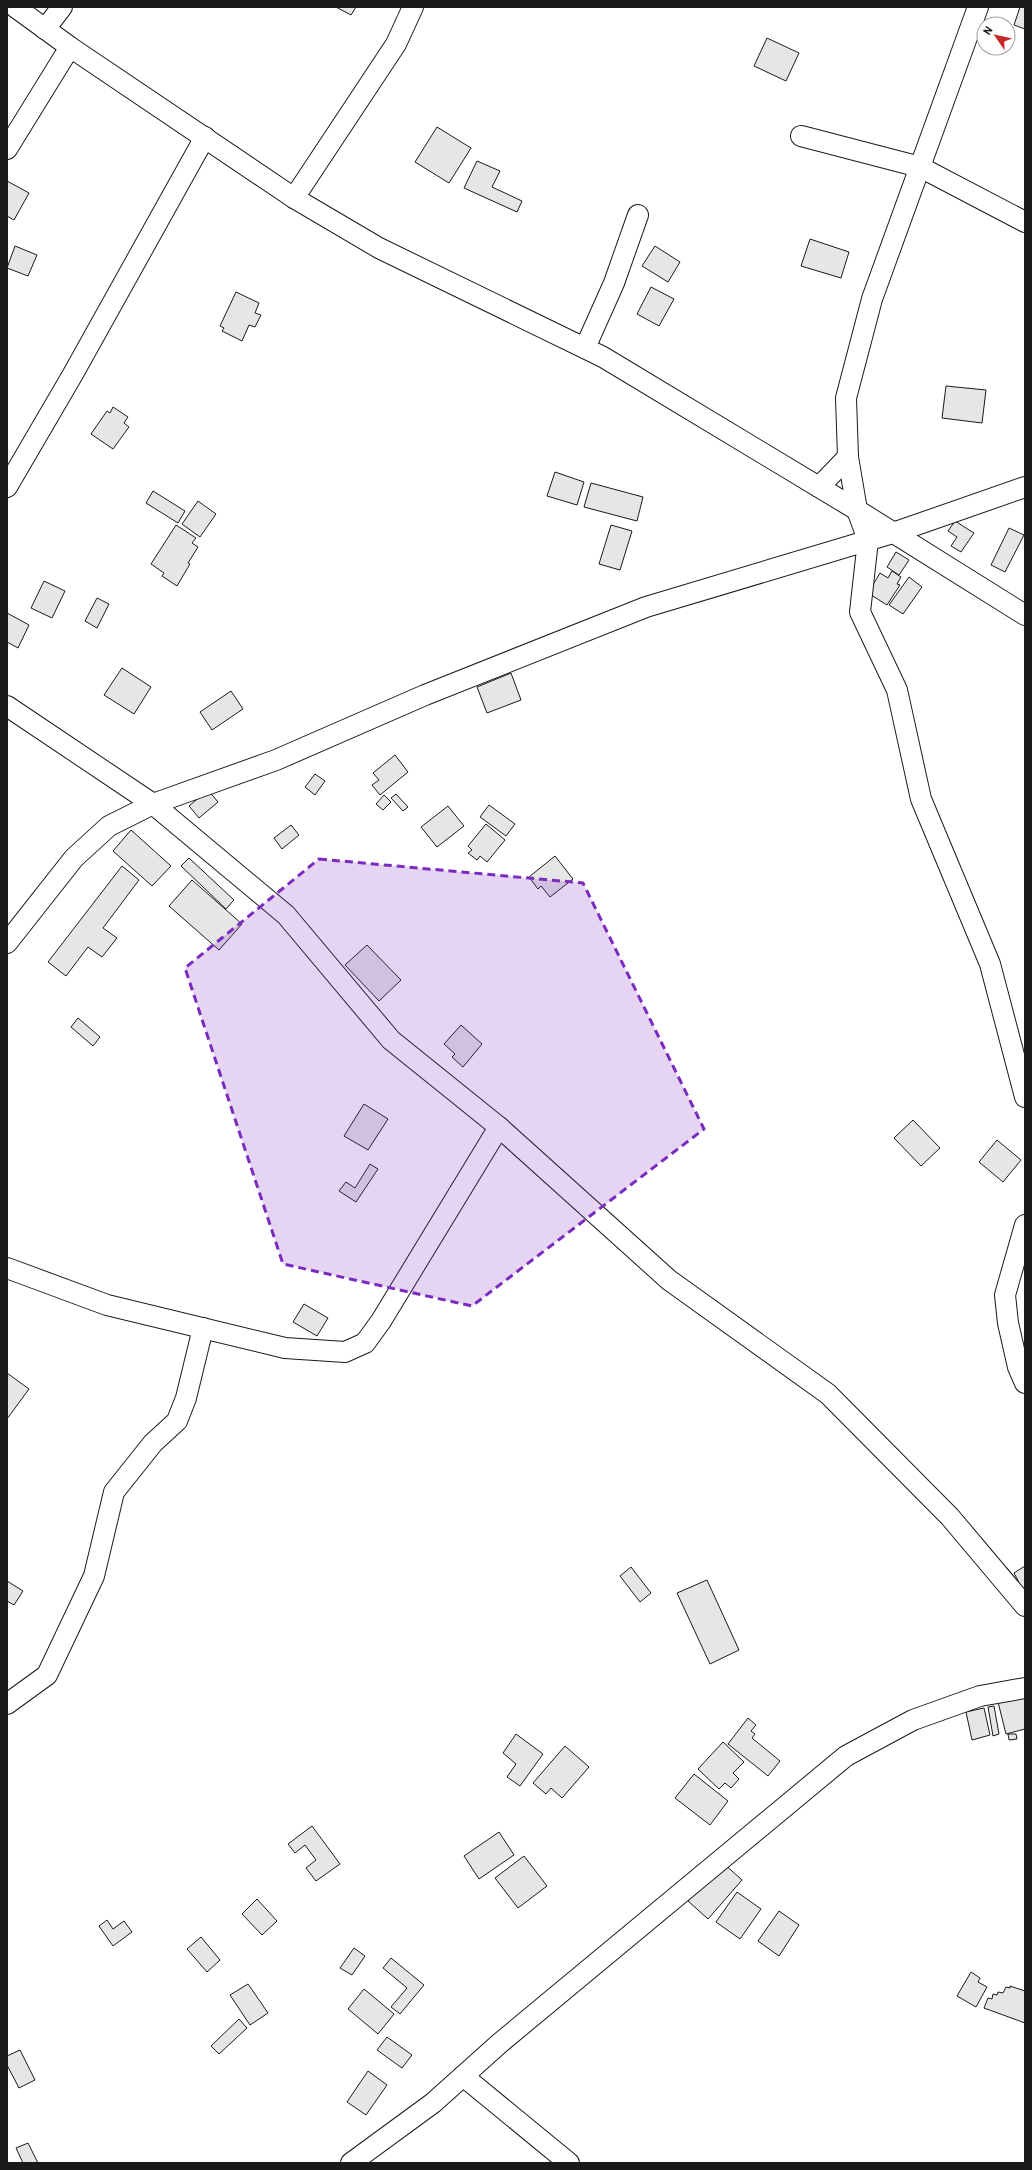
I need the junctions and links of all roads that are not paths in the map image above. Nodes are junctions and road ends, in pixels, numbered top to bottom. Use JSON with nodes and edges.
{"nodes":[{"id":1,"x":15,"y":7,"type":"edge"},
{"id":2,"x":62,"y":7,"type":"edge"},
{"id":3,"x":413,"y":7,"type":"edge"},
{"id":4,"x":978,"y":7,"type":"edge"},
{"id":5,"x":45,"y":29,"type":"junction"},
{"id":6,"x":70,"y":47,"type":"junction"},
{"id":7,"x":801,"y":136,"type":"dead end"},
{"id":8,"x":205,"y":138,"type":"junction"},
{"id":9,"x":7,"y":149,"type":"edge"},
{"id":10,"x":920,"y":167,"type":"junction"},
{"id":11,"x":294,"y":198,"type":"junction"},
{"id":12,"x":638,"y":215,"type":"dead end"},
{"id":13,"x":1025,"y":222,"type":"edge"},
{"id":14,"x":585,"y":348,"type":"junction"},
{"id":15,"x":848,"y":457,"type":"junction"},
{"id":16,"x":7,"y":487,"type":"edge"},
{"id":17,"x":819,"y":487,"type":"junction"},
{"id":18,"x":1025,"y":487,"type":"edge"},
{"id":19,"x":857,"y":510,"type":"junction"},
{"id":20,"x":893,"y":533,"type":"junction"},
{"id":21,"x":868,"y":540,"type":"junction"},
{"id":22,"x":1025,"y":615,"type":"edge"},
{"id":23,"x":7,"y":706,"type":"edge"},
{"id":24,"x":153,"y":804,"type":"junction"},
{"id":25,"x":7,"y":943,"type":"edge"},
{"id":26,"x":1025,"y":1097,"type":"edge"},
{"id":27,"x":499,"y":1127,"type":"junction"},
{"id":28,"x":1025,"y":1225,"type":"edge"},
{"id":29,"x":7,"y":1268,"type":"edge"},
{"id":30,"x":203,"y":1328,"type":"junction"},
{"id":31,"x":1025,"y":1383,"type":"edge"},
{"id":32,"x":1025,"y":1606,"type":"edge"},
{"id":33,"x":1025,"y":1688,"type":"edge"},
{"id":34,"x":7,"y":1704,"type":"edge"},
{"id":35,"x":463,"y":2076,"type":"junction"},
{"id":36,"x":352,"y":2163,"type":"edge"},
{"id":37,"x":569,"y":2163,"type":"edge"}],
"edges":[{"from":1,"to":5,"type":"street"},
{"from":2,"to":5,"type":"street"},
{"from":3,"to":11,"type":"street"},
{"from":4,"to":10,"type":"street"},
{"from":5,"to":6,"type":"street"},
{"from":6,"to":8,"type":"street"},
{"from":6,"to":9,"type":"street"},
{"from":7,"to":10,"type":"street"},
{"from":8,"to":11,"type":"street"},
{"from":8,"to":16,"type":"street"},
{"from":10,"to":13,"type":"street"},
{"from":10,"to":15,"type":"street"},
{"from":11,"to":14,"type":"street"},
{"from":12,"to":14,"type":"street"},
{"from":14,"to":17,"type":"street"},
{"from":15,"to":17,"type":"street"},
{"from":15,"to":19,"type":"street"},
{"from":17,"to":19,"type":"street"},
{"from":18,"to":20,"type":"street"},
{"from":19,"to":20,"type":"street"},
{"from":19,"to":21,"type":"street"},
{"from":20,"to":21,"type":"street"},
{"from":20,"to":22,"type":"street"},
{"from":21,"to":24,"type":"street"},
{"from":21,"to":26,"type":"street"},
{"from":23,"to":24,"type":"street"},
{"from":24,"to":25,"type":"street"},
{"from":24,"to":27,"type":"street"},
{"from":27,"to":30,"type":"street"},
{"from":27,"to":32,"type":"street"},
{"from":28,"to":31,"type":"street"},
{"from":29,"to":30,"type":"street"},
{"from":30,"to":34,"type":"street"},
{"from":33,"to":35,"type":"street"},
{"from":35,"to":36,"type":"street"},
{"from":35,"to":37,"type":"street"}]}
